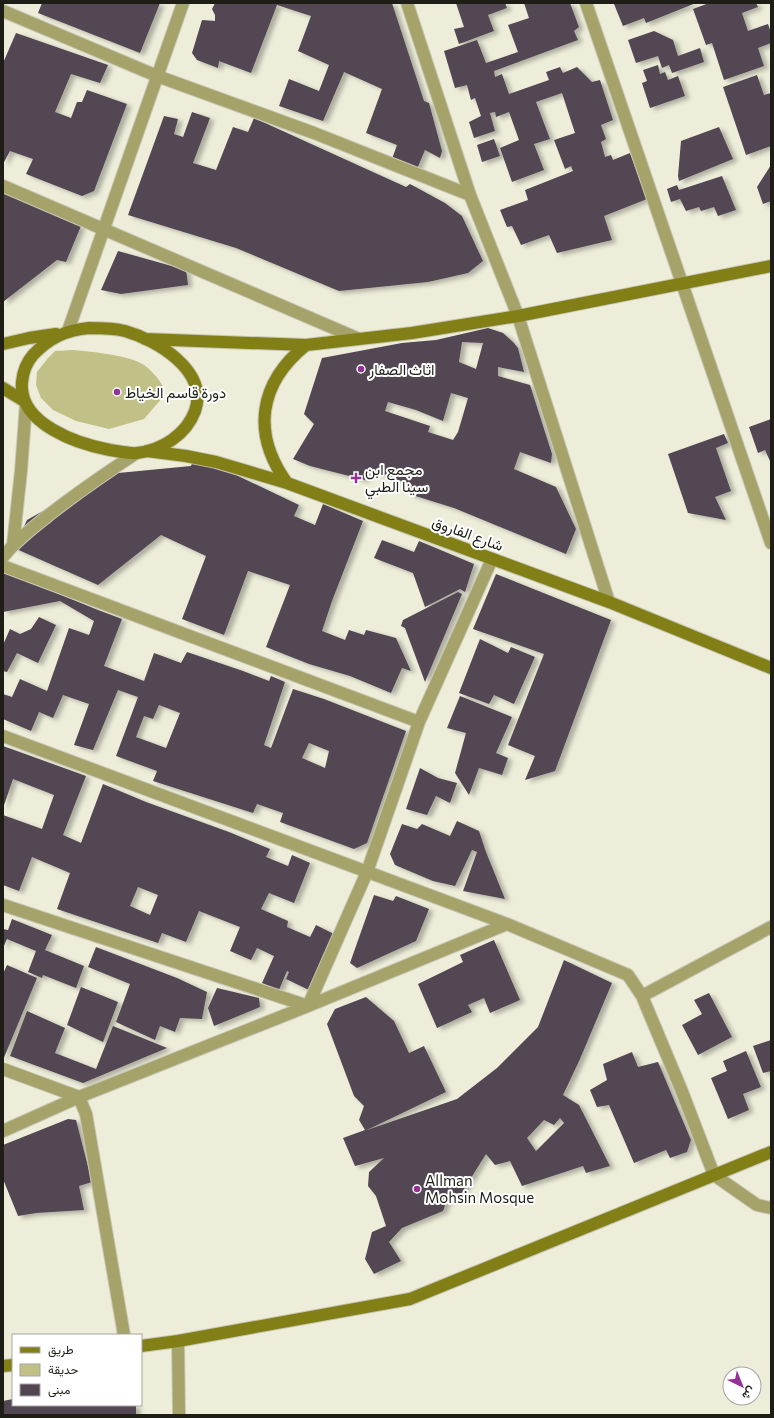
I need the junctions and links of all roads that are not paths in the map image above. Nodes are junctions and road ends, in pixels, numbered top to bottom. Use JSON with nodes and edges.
{"nodes":[{"id":1,"x":183,"y":3,"type":"edge"},
{"id":2,"x":407,"y":3,"type":"edge"},
{"id":3,"x":586,"y":3,"type":"edge"},
{"id":4,"x":3,"y":11,"type":"edge"},
{"id":5,"x":157,"y":76,"type":"junction"},
{"id":6,"x":3,"y":186,"type":"edge"},
{"id":7,"x":470,"y":195,"type":"junction"},
{"id":8,"x":104,"y":229,"type":"junction"},
{"id":9,"x":771,"y":266,"type":"edge"},
{"id":10,"x":683,"y":284,"type":"junction"},
{"id":11,"x":518,"y":316,"type":"junction"},
{"id":12,"x":65,"y":333,"type":"junction"},
{"id":13,"x":145,"y":339,"type":"junction"},
{"id":14,"x":359,"y":340,"type":"junction"},
{"id":15,"x":3,"y":344,"type":"edge"},
{"id":16,"x":306,"y":345,"type":"junction"},
{"id":17,"x":3,"y":388,"type":"edge"},
{"id":18,"x":25,"y":402,"type":"junction"},
{"id":19,"x":147,"y":452,"type":"junction"},
{"id":20,"x":135,"y":454,"type":"junction"},
{"id":21,"x":288,"y":483,"type":"junction"},
{"id":22,"x":771,"y":543,"type":"edge"},
{"id":23,"x":13,"y":545,"type":"junction"},
{"id":24,"x":3,"y":557,"type":"edge"},
{"id":25,"x":492,"y":559,"type":"junction"},
{"id":26,"x":3,"y":566,"type":"edge"},
{"id":27,"x":609,"y":602,"type":"junction"},
{"id":28,"x":771,"y":668,"type":"edge"},
{"id":29,"x":419,"y":722,"type":"junction"},
{"id":30,"x":3,"y":736,"type":"edge"},
{"id":31,"x":367,"y":872,"type":"junction"},
{"id":32,"x":3,"y":905,"type":"edge"},
{"id":33,"x":507,"y":924,"type":"junction"},
{"id":34,"x":771,"y":927,"type":"edge"},
{"id":35,"x":642,"y":996,"type":"junction"},
{"id":36,"x":308,"y":1006,"type":"junction"},
{"id":37,"x":3,"y":1069,"type":"edge"},
{"id":38,"x":79,"y":1097,"type":"junction"},
{"id":39,"x":3,"y":1131,"type":"edge"},
{"id":40,"x":771,"y":1152,"type":"edge"},
{"id":41,"x":714,"y":1175,"type":"junction"},
{"id":42,"x":771,"y":1208,"type":"edge"},
{"id":43,"x":124,"y":1334,"type":"edge"},
{"id":44,"x":178,"y":1341,"type":"junction"},
{"id":45,"x":142,"y":1346,"type":"edge"},
{"id":46,"x":179,"y":1415,"type":"edge"}],
"edges":[{"from":1,"to":5,"type":"street"},
{"from":2,"to":7,"type":"street"},
{"from":3,"to":10,"type":"street"},
{"from":4,"to":5,"type":"street"},
{"from":5,"to":7,"type":"street"},
{"from":5,"to":8,"type":"street"},
{"from":6,"to":8,"type":"street"},
{"from":7,"to":11,"type":"street"},
{"from":8,"to":12,"type":"street"},
{"from":8,"to":14,"type":"street"},
{"from":9,"to":10,"type":"main road"},
{"from":10,"to":11,"type":"main road"},
{"from":10,"to":22,"type":"street"},
{"from":11,"to":14,"type":"main road"},
{"from":11,"to":27,"type":"street"},
{"from":12,"to":13,"type":"main road","name":"شارع الفاروق"},
{"from":12,"to":15,"type":"main road","name":"شارع الفاروق"},
{"from":12,"to":18,"type":"main road","name":"شارع الفاروق"},
{"from":13,"to":16,"type":"main road"},
{"from":13,"to":19,"type":"main road","name":"شارع الفاروق"},
{"from":14,"to":16,"type":"main road"},
{"from":16,"to":21,"type":"main road"},
{"from":17,"to":18,"type":"main road","name":"شارع الفاروق"},
{"from":18,"to":20,"type":"main road","name":"شارع الفاروق"},
{"from":18,"to":23,"type":"street"},
{"from":19,"to":20,"type":"main road","name":"شارع الفاروق"},
{"from":19,"to":21,"type":"main road","name":"شارع الفاروق"},
{"from":20,"to":23,"type":"street"},
{"from":21,"to":25,"type":"main road","name":"شارع الفاروق"},
{"from":23,"to":24,"type":"street"},
{"from":25,"to":27,"type":"main road","name":"شارع الفاروق"},
{"from":25,"to":29,"type":"street"},
{"from":26,"to":29,"type":"street"},
{"from":27,"to":28,"type":"main road","name":"شارع الفاروق"},
{"from":29,"to":31,"type":"street"},
{"from":30,"to":31,"type":"street"},
{"from":31,"to":33,"type":"street"},
{"from":31,"to":36,"type":"street"},
{"from":32,"to":36,"type":"street"},
{"from":33,"to":35,"type":"street"},
{"from":33,"to":36,"type":"street"},
{"from":34,"to":35,"type":"street"},
{"from":35,"to":41,"type":"street"},
{"from":36,"to":38,"type":"street"},
{"from":37,"to":38,"type":"street"},
{"from":38,"to":39,"type":"street"},
{"from":38,"to":43,"type":"street"},
{"from":40,"to":41,"type":"main road"},
{"from":41,"to":42,"type":"street"},
{"from":41,"to":44,"type":"main road"},
{"from":44,"to":45,"type":"main road"},
{"from":44,"to":46,"type":"street"}]}
